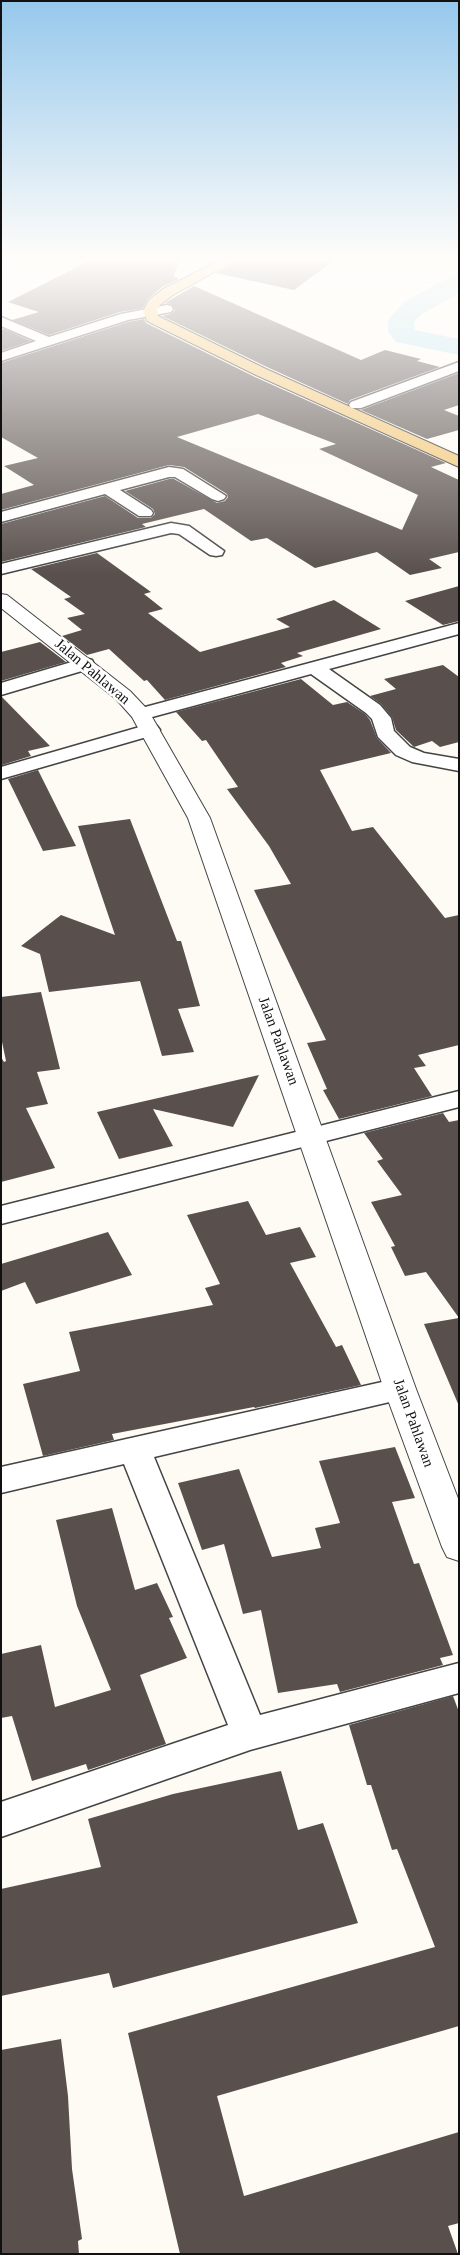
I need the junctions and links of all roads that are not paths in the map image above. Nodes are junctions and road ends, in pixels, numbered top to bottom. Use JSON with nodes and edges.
{"nodes":[{"id":1,"x":245,"y":364,"type":"edge"},
{"id":2,"x":270,"y":364,"type":"edge"},
{"id":3,"x":459,"y":366,"type":"edge"},
{"id":4,"x":278,"y":368,"type":"junction"},
{"id":5,"x":261,"y":372,"type":"junction"},
{"id":6,"x":356,"y":405,"type":"junction"},
{"id":7,"x":459,"y":450,"type":"edge"},
{"id":8,"x":459,"y":462,"type":"edge"},
{"id":9,"x":108,"y":489,"type":"junction"},
{"id":10,"x":218,"y":496,"type":"dead end"},
{"id":11,"x":145,"y":513,"type":"dead end"},
{"id":12,"x":1,"y":517,"type":"edge"},
{"id":13,"x":216,"y":551,"type":"dead end"},
{"id":14,"x":1,"y":570,"type":"edge"},
{"id":15,"x":1,"y":599,"type":"edge"},
{"id":16,"x":459,"y":628,"type":"edge"},
{"id":17,"x":85,"y":664,"type":"junction"},
{"id":18,"x":314,"y":667,"type":"junction"},
{"id":19,"x":1,"y":688,"type":"edge"},
{"id":20,"x":145,"y":722,"type":"junction"},
{"id":21,"x":459,"y":765,"type":"edge"},
{"id":22,"x":1,"y":773,"type":"edge"},
{"id":23,"x":459,"y":1099,"type":"edge"},
{"id":24,"x":313,"y":1137,"type":"junction"},
{"id":25,"x":1,"y":1214,"type":"edge"},
{"id":26,"x":400,"y":1390,"type":"junction"},
{"id":27,"x":135,"y":1451,"type":"junction"},
{"id":28,"x":1,"y":1480,"type":"edge"},
{"id":29,"x":459,"y":1547,"type":"edge"},
{"id":30,"x":459,"y":1678,"type":"edge"},
{"id":31,"x":250,"y":1734,"type":"junction"},
{"id":32,"x":1,"y":1820,"type":"edge"}],
"edges":[{"from":1,"to":5,"type":"main road"},
{"from":2,"to":4,"type":"main road"},
{"from":3,"to":6,"type":"street"},
{"from":4,"to":5,"type":"main road"},
{"from":4,"to":6,"type":"main road"},
{"from":5,"to":8,"type":"main road"},
{"from":6,"to":7,"type":"main road"},
{"from":9,"to":10,"type":"street"},
{"from":9,"to":11,"type":"street"},
{"from":9,"to":12,"type":"street"},
{"from":13,"to":14,"type":"street"},
{"from":15,"to":17,"type":"street","name":"Jalan Pahlawan"},
{"from":16,"to":18,"type":"street"},
{"from":17,"to":19,"type":"street"},
{"from":17,"to":20,"type":"street","name":"Jalan Pahlawan"},
{"from":18,"to":20,"type":"street"},
{"from":18,"to":21,"type":"street"},
{"from":20,"to":22,"type":"street"},
{"from":20,"to":24,"type":"street","name":"Jalan Pahlawan"},
{"from":23,"to":24,"type":"street"},
{"from":24,"to":25,"type":"street"},
{"from":24,"to":26,"type":"street","name":"Jalan Pahlawan"},
{"from":26,"to":27,"type":"street"},
{"from":26,"to":29,"type":"street","name":"Jalan Pahlawan"},
{"from":27,"to":28,"type":"street"},
{"from":27,"to":31,"type":"street"},
{"from":30,"to":31,"type":"street"},
{"from":31,"to":32,"type":"street"}]}
